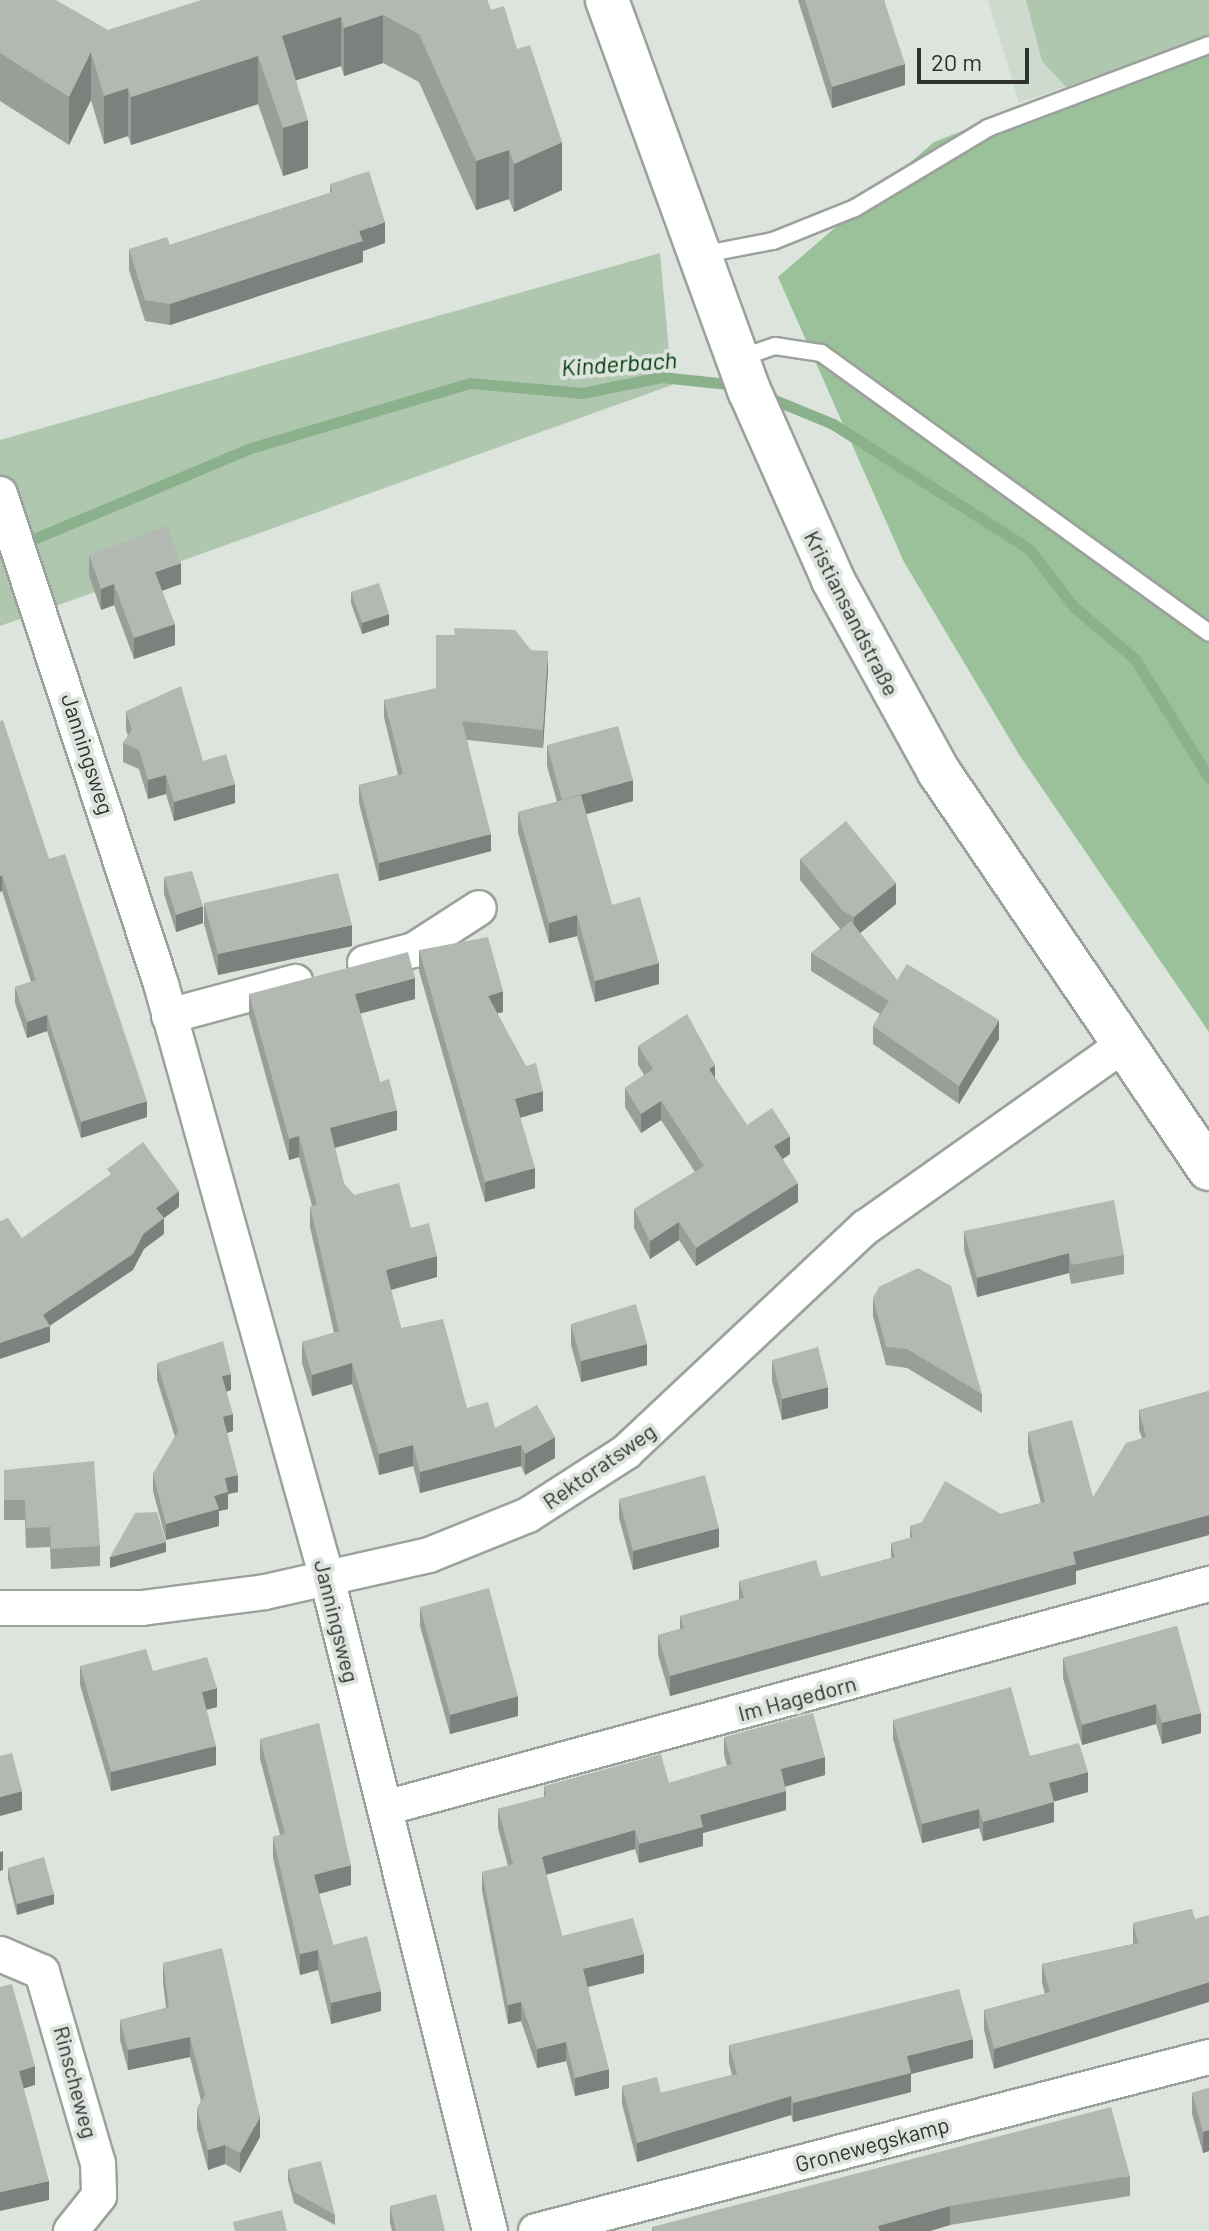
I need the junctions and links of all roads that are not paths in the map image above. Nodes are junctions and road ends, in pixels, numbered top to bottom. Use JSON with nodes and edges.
{"nodes":[{"id":1,"x":607,"y":0,"type":"edge"},
{"id":2,"x":1209,"y":45,"type":"edge"},
{"id":3,"x":699,"y":255,"type":"junction"},
{"id":4,"x":741,"y":354,"type":"junction"},
{"id":5,"x":3,"y":503,"type":"edge"},
{"id":6,"x":1209,"y":633,"type":"edge"},
{"id":7,"x":479,"y":908,"type":"dead end"},
{"id":8,"x":169,"y":1016,"type":"junction"},
{"id":9,"x":1124,"y":1044,"type":"junction"},
{"id":10,"x":1209,"y":1169,"type":"edge"},
{"id":11,"x":327,"y":1578,"type":"junction"},
{"id":12,"x":1209,"y":1584,"type":"edge"},
{"id":13,"x":0,"y":1608,"type":"edge"},
{"id":14,"x":385,"y":1808,"type":"junction"},
{"id":15,"x":0,"y":1954,"type":"edge"},
{"id":16,"x":1209,"y":2057,"type":"edge"},
{"id":17,"x":71,"y":2231,"type":"edge"},
{"id":18,"x":490,"y":2231,"type":"edge"},
{"id":19,"x":536,"y":2231,"type":"edge"}],
"edges":[{"from":1,"to":3,"type":"street","name":"Kristiansandstraße"},
{"from":2,"to":3,"type":"lane"},
{"from":3,"to":4,"type":"street","name":"Kristiansandstraße"},
{"from":4,"to":6,"type":"lane"},
{"from":4,"to":9,"type":"street","name":"Kristiansandstraße"},
{"from":5,"to":8,"type":"street","name":"Janningsweg"},
{"from":7,"to":8,"type":"street"},
{"from":8,"to":11,"type":"street","name":"Janningsweg"},
{"from":9,"to":10,"type":"street","name":"Kristiansandstraße"},
{"from":9,"to":11,"type":"street","name":"Rektoratsweg"},
{"from":11,"to":13,"type":"street","name":"Rektoratsweg"},
{"from":11,"to":14,"type":"street","name":"Janningsweg"},
{"from":12,"to":14,"type":"street","name":"Im Hagedorn"},
{"from":14,"to":18,"type":"street","name":"Janningsweg"},
{"from":15,"to":17,"type":"street","name":"Rinscheweg"},
{"from":16,"to":19,"type":"street","name":"Gronewegskamp"}]}
